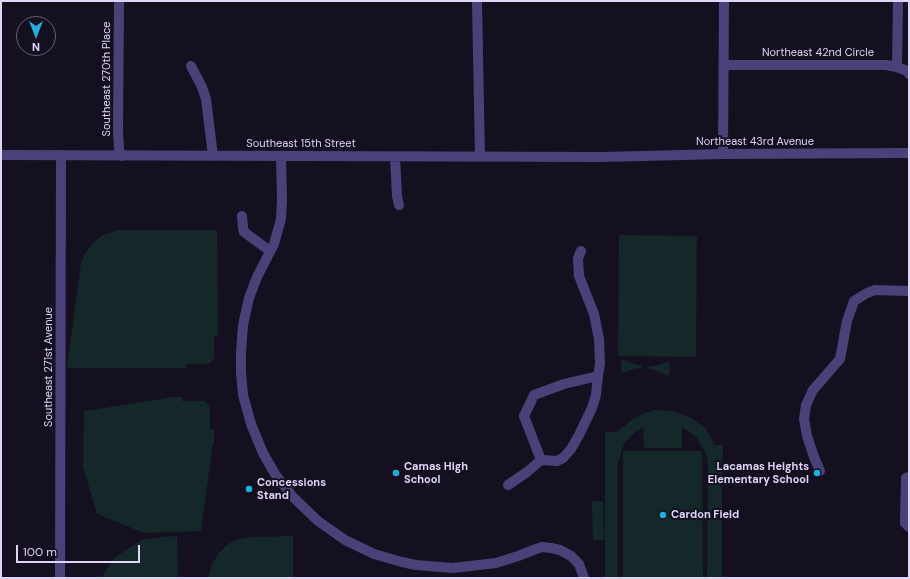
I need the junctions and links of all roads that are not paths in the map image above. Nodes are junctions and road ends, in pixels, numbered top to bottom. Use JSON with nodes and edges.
{"nodes":[{"id":1,"x":119,"y":1,"type":"edge"},
{"id":2,"x":478,"y":1,"type":"edge"},
{"id":3,"x":724,"y":1,"type":"edge"},
{"id":4,"x":898,"y":1,"type":"edge"},
{"id":5,"x":724,"y":65,"type":"junction"},
{"id":6,"x":191,"y":66,"type":"dead end"},
{"id":7,"x":897,"y":67,"type":"junction"},
{"id":8,"x":909,"y":74,"type":"edge"},
{"id":9,"x":909,"y":153,"type":"edge"},
{"id":10,"x":723,"y":154,"type":"junction"},
{"id":11,"x":1,"y":155,"type":"edge"},
{"id":12,"x":61,"y":156,"type":"junction"},
{"id":13,"x":122,"y":156,"type":"junction"},
{"id":14,"x":213,"y":156,"type":"junction"},
{"id":15,"x":282,"y":156,"type":"junction"},
{"id":16,"x":395,"y":157,"type":"junction"},
{"id":17,"x":480,"y":157,"type":"junction"},
{"id":18,"x":601,"y":157,"type":"joint"},
{"id":19,"x":399,"y":205,"type":"dead end"},
{"id":20,"x":242,"y":216,"type":"dead end"},
{"id":21,"x":270,"y":251,"type":"junction"},
{"id":22,"x":581,"y":251,"type":"dead end"},
{"id":23,"x":909,"y":291,"type":"edge"},
{"id":24,"x":598,"y":376,"type":"junction"},
{"id":25,"x":540,"y":460,"type":"junction"},
{"id":26,"x":820,"y":471,"type":"dead end"},
{"id":27,"x":909,"y":477,"type":"edge"},
{"id":28,"x":508,"y":485,"type":"dead end"},
{"id":29,"x":909,"y":527,"type":"edge"},
{"id":30,"x":60,"y":578,"type":"edge"},
{"id":31,"x":584,"y":578,"type":"edge"}],
"edges":[{"from":1,"to":13,"type":"street","name":"Southeast 270th Place"},
{"from":2,"to":17,"type":"street"},
{"from":3,"to":5,"type":"street"},
{"from":4,"to":7,"type":"street"},
{"from":5,"to":7,"type":"street","name":"Northeast 42nd Circle"},
{"from":5,"to":10,"type":"street"},
{"from":6,"to":14,"type":"street"},
{"from":7,"to":8,"type":"street","name":"Northeast 42nd Circle"},
{"from":9,"to":10,"type":"street","name":"Northeast 43rd Avenue"},
{"from":10,"to":18,"type":"street","name":"Northeast 43rd Avenue"},
{"from":11,"to":12,"type":"street","name":"Southeast 15th Street"},
{"from":12,"to":13,"type":"street","name":"Southeast 15th Street"},
{"from":12,"to":30,"type":"street","name":"Southeast 271st Avenue"},
{"from":13,"to":14,"type":"street","name":"Southeast 15th Street"},
{"from":14,"to":15,"type":"street","name":"Southeast 15th Street"},
{"from":15,"to":16,"type":"street","name":"Southeast 15th Street"},
{"from":15,"to":21,"type":"street"},
{"from":16,"to":17,"type":"street","name":"Southeast 15th Street"},
{"from":16,"to":19,"type":"street"},
{"from":17,"to":18,"type":"street","name":"Southeast 15th Street"},
{"from":20,"to":21,"type":"street"},
{"from":21,"to":31,"type":"street"},
{"from":22,"to":24,"type":"street"},
{"from":23,"to":26,"type":"street"},
{"from":24,"to":25,"type":"street"},
{"from":24,"to":25,"type":"street"},
{"from":25,"to":28,"type":"street"},
{"from":27,"to":29,"type":"street"}]}
